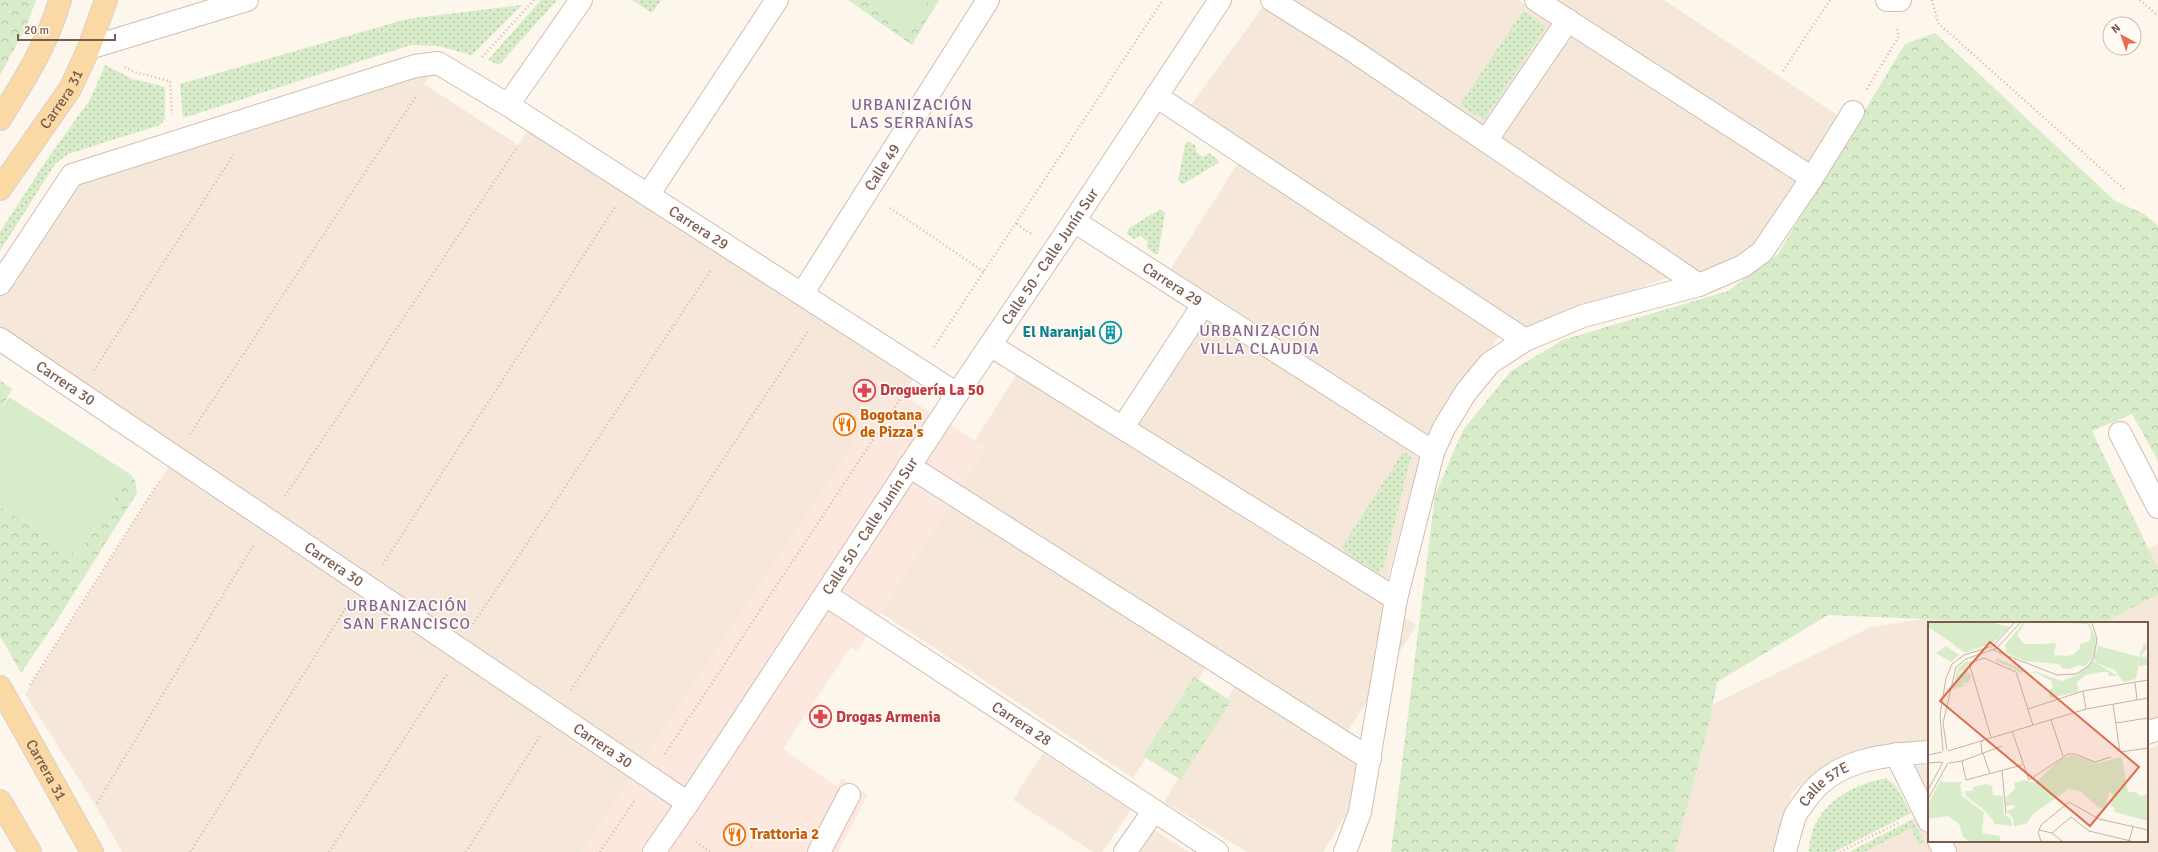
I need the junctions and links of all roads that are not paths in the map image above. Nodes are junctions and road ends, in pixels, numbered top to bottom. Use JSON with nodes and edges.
{"nodes":[{"id":1,"x":60,"y":0,"type":"edge"},
{"id":2,"x":106,"y":0,"type":"edge"},
{"id":3,"x":247,"y":0,"type":"edge"},
{"id":4,"x":581,"y":0,"type":"edge"},
{"id":5,"x":777,"y":0,"type":"edge"},
{"id":6,"x":988,"y":0,"type":"edge"},
{"id":7,"x":1220,"y":0,"type":"edge"},
{"id":8,"x":1272,"y":0,"type":"edge"},
{"id":9,"x":1536,"y":0,"type":"edge"},
{"id":10,"x":1568,"y":20,"type":"junction"},
{"id":11,"x":89,"y":48,"type":"junction"},
{"id":12,"x":1156,"y":96,"type":"junction"},
{"id":13,"x":508,"y":105,"type":"junction"},
{"id":14,"x":1853,"y":112,"type":"road end"},
{"id":15,"x":0,"y":119,"type":"edge"},
{"id":16,"x":1486,"y":141,"type":"junction"},
{"id":17,"x":1812,"y":178,"type":"junction"},
{"id":18,"x":0,"y":189,"type":"edge"},
{"id":19,"x":648,"y":195,"type":"junction"},
{"id":20,"x":1074,"y":221,"type":"junction"},
{"id":21,"x":0,"y":284,"type":"edge"},
{"id":22,"x":1699,"y":285,"type":"junction"},
{"id":23,"x":802,"y":294,"type":"junction"},
{"id":24,"x":1203,"y":305,"type":"junction"},
{"id":25,"x":0,"y":339,"type":"edge"},
{"id":26,"x":1525,"y":340,"type":"junction"},
{"id":27,"x":990,"y":345,"type":"junction"},
{"id":28,"x":957,"y":394,"type":"junction"},
{"id":29,"x":1122,"y":427,"type":"junction"},
{"id":30,"x":2120,"y":433,"type":"dead end"},
{"id":31,"x":1433,"y":452,"type":"junction"},
{"id":32,"x":909,"y":466,"type":"junction"},
{"id":33,"x":2158,"y":507,"type":"edge"},
{"id":34,"x":826,"y":595,"type":"junction"},
{"id":35,"x":1396,"y":599,"type":"junction"},
{"id":36,"x":0,"y":687,"type":"edge"},
{"id":37,"x":2158,"y":729,"type":"edge"},
{"id":38,"x":2148,"y":733,"type":"edge"},
{"id":39,"x":1928,"y":752,"type":"edge"},
{"id":40,"x":1896,"y":754,"type":"junction"},
{"id":41,"x":1370,"y":759,"type":"junction"},
{"id":42,"x":849,"y":795,"type":"dead end"},
{"id":43,"x":0,"y":801,"type":"edge"},
{"id":44,"x":688,"y":803,"type":"junction"},
{"id":45,"x":1153,"y":812,"type":"junction"},
{"id":46,"x":1926,"y":815,"type":"edge"},
{"id":47,"x":1940,"y":842,"type":"edge"},
{"id":48,"x":30,"y":852,"type":"edge"},
{"id":49,"x":92,"y":852,"type":"edge"},
{"id":50,"x":654,"y":852,"type":"edge"},
{"id":51,"x":819,"y":852,"type":"edge"},
{"id":52,"x":1125,"y":852,"type":"edge"},
{"id":53,"x":1217,"y":852,"type":"edge"},
{"id":54,"x":1345,"y":852,"type":"edge"},
{"id":55,"x":1785,"y":852,"type":"edge"},
{"id":56,"x":1945,"y":852,"type":"edge"}],
"edges":[{"from":1,"to":15,"type":"main road"},
{"from":2,"to":11,"type":"main road","name":"Carrera 31"},
{"from":3,"to":11,"type":"street"},
{"from":4,"to":13,"type":"street"},
{"from":5,"to":19,"type":"street"},
{"from":6,"to":23,"type":"street","name":"Calle 49"},
{"from":7,"to":12,"type":"street","name":"Calle 50 - Calle Junín Sur"},
{"from":8,"to":16,"type":"street"},
{"from":9,"to":10,"type":"street"},
{"from":10,"to":16,"type":"street"},
{"from":10,"to":17,"type":"street"},
{"from":11,"to":18,"type":"main road","name":"Carrera 31"},
{"from":12,"to":20,"type":"street","name":"Calle 50 - Calle Junín Sur"},
{"from":12,"to":26,"type":"street"},
{"from":13,"to":19,"type":"street","name":"Carrera 29"},
{"from":13,"to":21,"type":"street","name":"Carrera 29"},
{"from":14,"to":17,"type":"street"},
{"from":16,"to":22,"type":"street"},
{"from":17,"to":22,"type":"street"},
{"from":19,"to":23,"type":"street","name":"Carrera 29"},
{"from":20,"to":24,"type":"street","name":"Carrera 29"},
{"from":20,"to":27,"type":"street","name":"Calle 50 - Calle Junín Sur"},
{"from":22,"to":26,"type":"street"},
{"from":23,"to":28,"type":"street","name":"Carrera 29"},
{"from":24,"to":29,"type":"street"},
{"from":24,"to":31,"type":"street","name":"Carrera 29"},
{"from":25,"to":44,"type":"street","name":"Carrera 30"},
{"from":26,"to":31,"type":"street"},
{"from":27,"to":28,"type":"street","name":"Calle 50 - Calle Junín Sur"},
{"from":27,"to":29,"type":"street"},
{"from":28,"to":32,"type":"street","name":"Calle 50 - Calle Junín Sur"},
{"from":29,"to":35,"type":"street"},
{"from":30,"to":33,"type":"street"},
{"from":31,"to":35,"type":"street"},
{"from":32,"to":34,"type":"street","name":"Calle 50 - Calle Junín Sur"},
{"from":32,"to":41,"type":"street"},
{"from":34,"to":44,"type":"street","name":"Calle 50 - Calle Junín Sur"},
{"from":34,"to":45,"type":"street","name":"Carrera 28"},
{"from":35,"to":41,"type":"street"},
{"from":36,"to":49,"type":"main road","name":"Carrera 31"},
{"from":37,"to":38,"type":"street"},
{"from":39,"to":40,"type":"street","name":"Calle 57E"},
{"from":40,"to":46,"type":"street"},
{"from":40,"to":55,"type":"street","name":"Calle 57E"},
{"from":41,"to":54,"type":"street"},
{"from":42,"to":51,"type":"street"},
{"from":43,"to":48,"type":"main road"},
{"from":44,"to":50,"type":"street","name":"Calle 50 - Calle Junín Sur"},
{"from":45,"to":52,"type":"street"},
{"from":45,"to":53,"type":"street","name":"Carrera 28"},
{"from":47,"to":56,"type":"street"}]}
